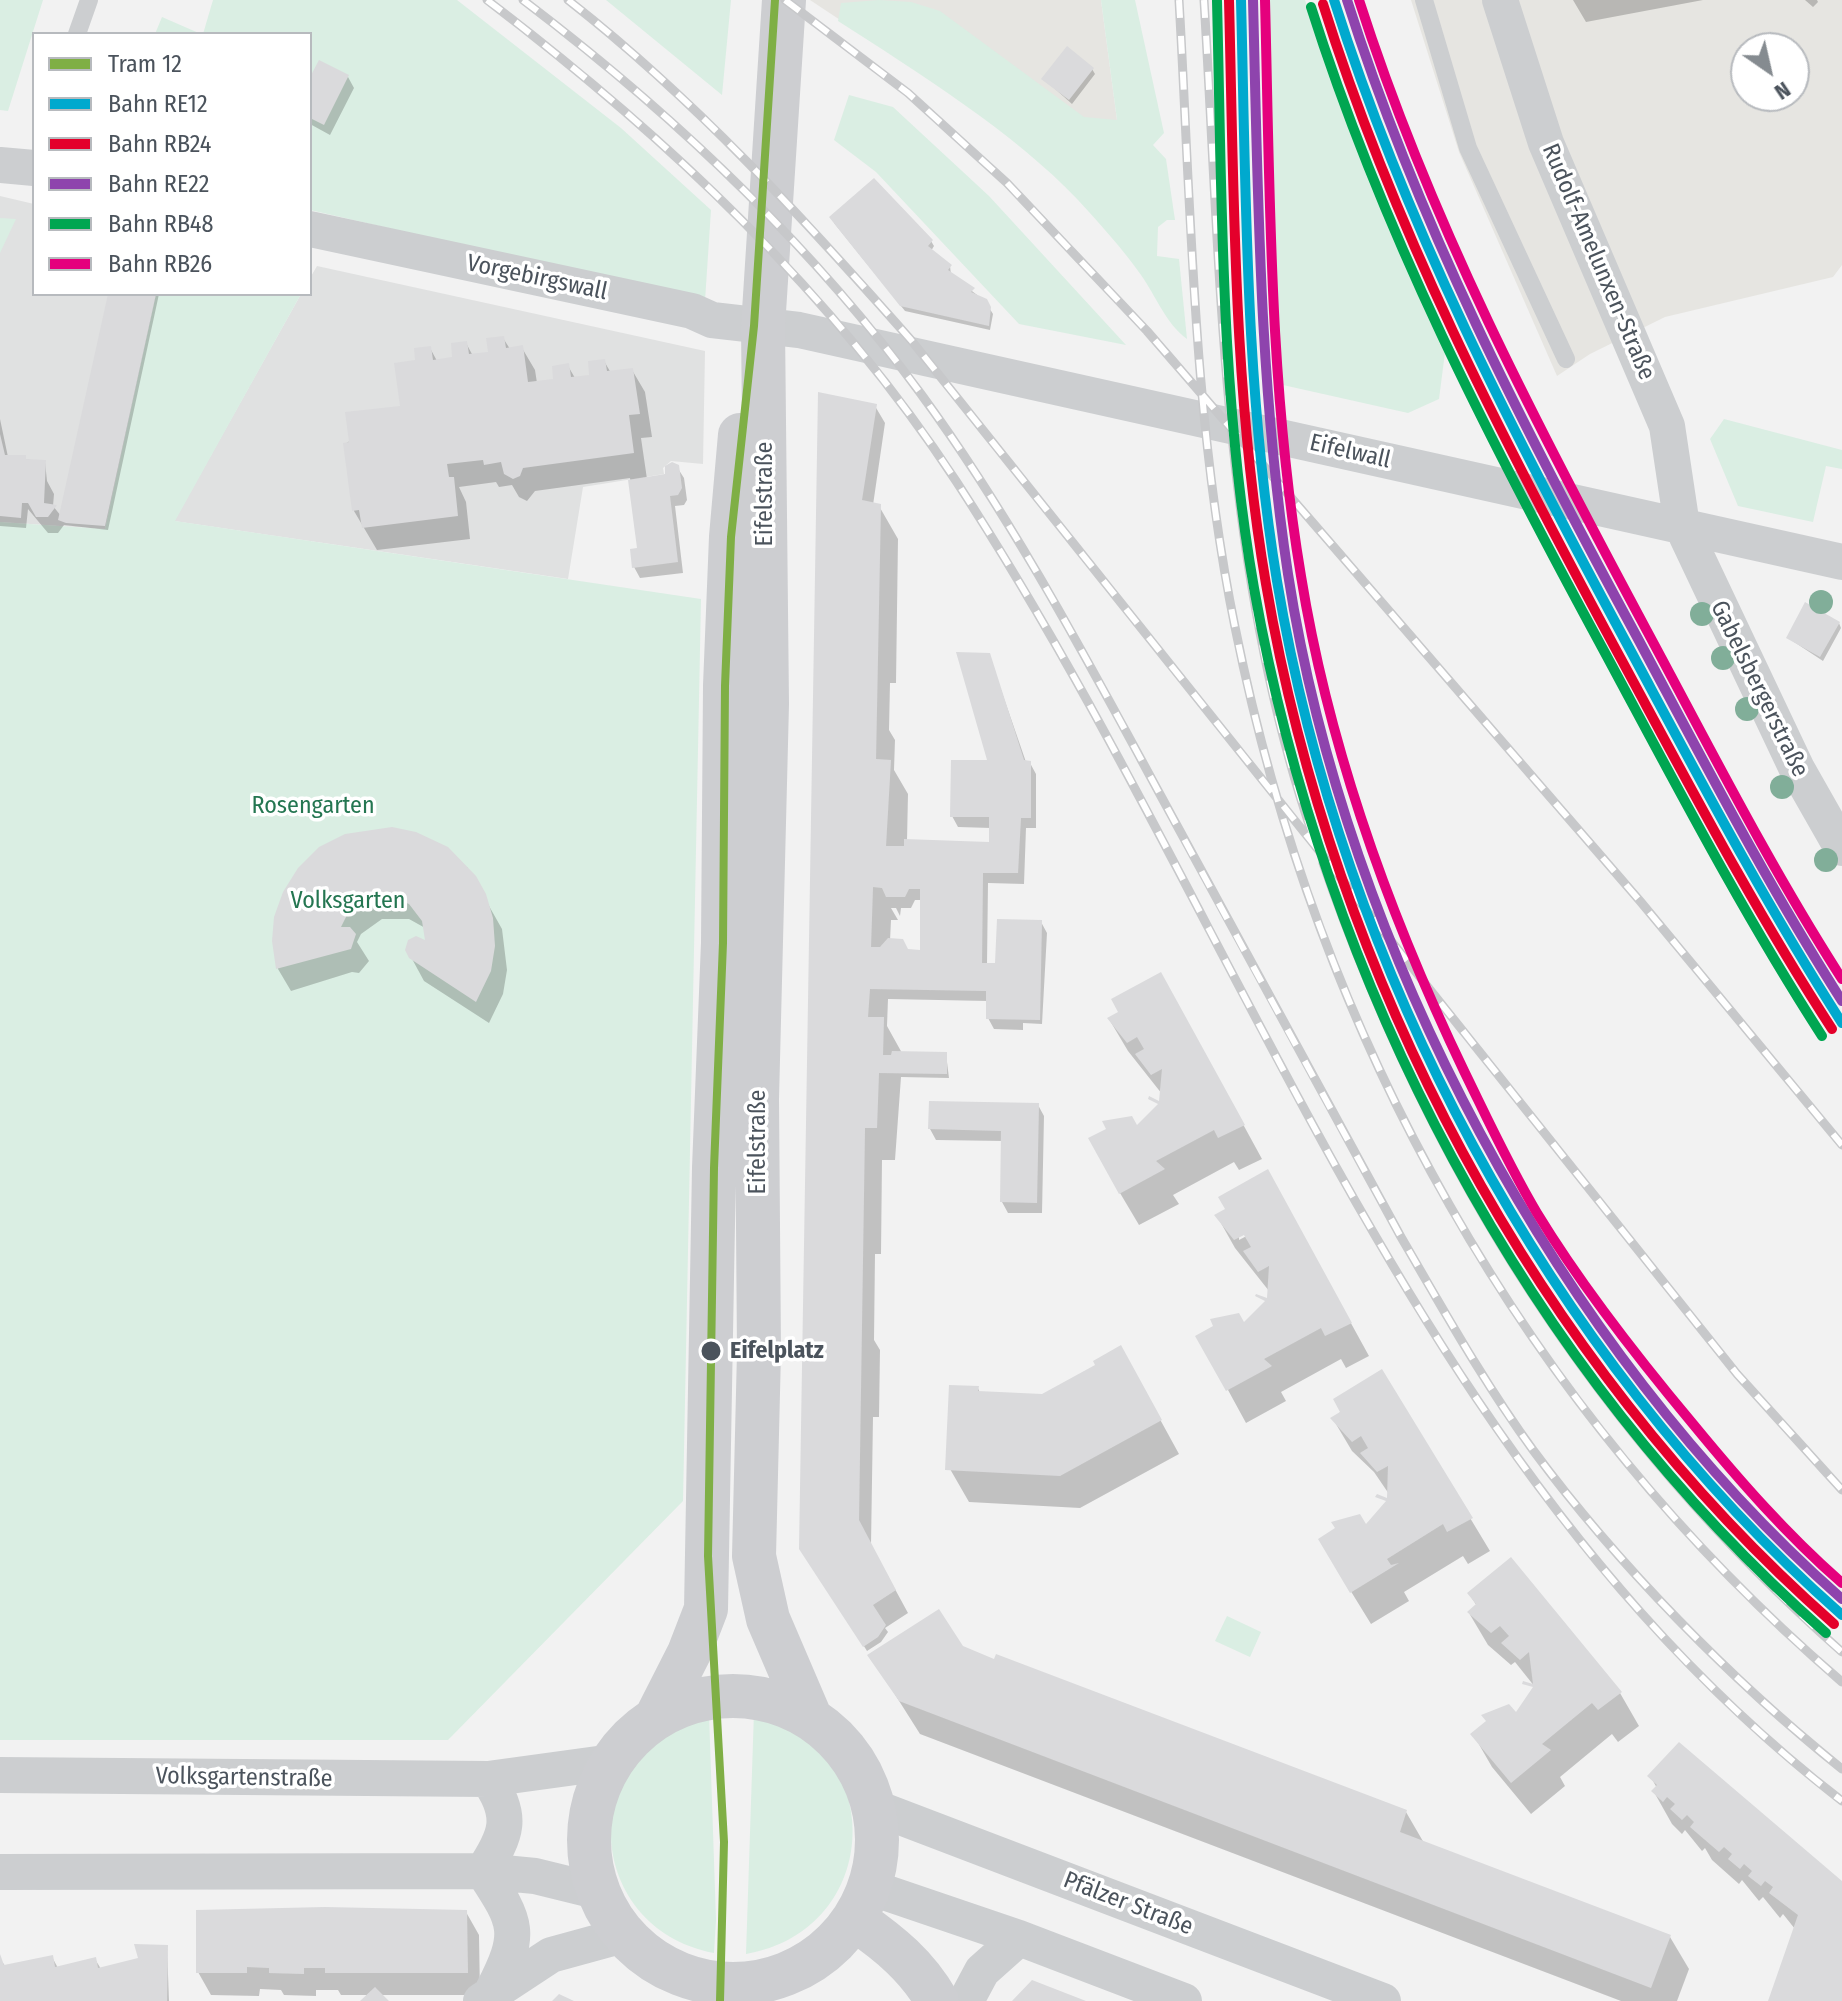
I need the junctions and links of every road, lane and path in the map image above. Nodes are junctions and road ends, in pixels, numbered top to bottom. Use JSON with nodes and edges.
{"nodes":[{"id":1,"x":89,"y":0,"type":"edge"},
{"id":2,"x":784,"y":0,"type":"edge"},
{"id":3,"x":1424,"y":0,"type":"edge"},
{"id":4,"x":1500,"y":0,"type":"edge"},
{"id":5,"x":78,"y":32,"type":"edge"},
{"id":6,"x":312,"y":229,"type":"edge"},
{"id":7,"x":763,"y":327,"type":"junction"},
{"id":8,"x":1566,"y":359,"type":"dead end"},
{"id":9,"x":1682,"y":526,"type":"junction"},
{"id":10,"x":1842,"y":562,"type":"edge"},
{"id":11,"x":1842,"y":848,"type":"edge"},
{"id":12,"x":657,"y":1716,"type":"junction"},
{"id":13,"x":810,"y":1717,"type":"junction"},
{"id":14,"x":612,"y":1762,"type":"junction"},
{"id":15,"x":0,"y":1775,"type":"edge"},
{"id":16,"x":488,"y":1779,"type":"junction"},
{"id":17,"x":874,"y":1807,"type":"junction"},
{"id":18,"x":483,"y":1871,"type":"junction"},
{"id":19,"x":0,"y":1872,"type":"edge"},
{"id":20,"x":596,"y":1891,"type":"junction"},
{"id":21,"x":865,"y":1904,"type":"junction"},
{"id":22,"x":624,"y":1935,"type":"junction"},
{"id":23,"x":1019,"y":1938,"type":"junction"},
{"id":24,"x":725,"y":1992,"type":"edge"},
{"id":25,"x":487,"y":1996,"type":"edge"},
{"id":26,"x":937,"y":2001,"type":"edge"},
{"id":27,"x":966,"y":2001,"type":"edge"},
{"id":28,"x":1184,"y":2001,"type":"edge"},
{"id":29,"x":1383,"y":2001,"type":"edge"}],
"edges":[{"from":1,"to":5,"type":"lane"},
{"from":2,"to":7,"type":"street"},
{"from":3,"to":8,"type":"lane"},
{"from":4,"to":9,"type":"street","name":"Rudolf-Amelunxen-Straße"},
{"from":6,"to":7,"type":"street","name":"Vorgebirgswall"},
{"from":7,"to":9,"type":"street","name":"Eifelwall"},
{"from":7,"to":12,"type":"street","name":"Eifelstraße"},
{"from":7,"to":13,"type":"street","name":"Eifelstraße"},
{"from":9,"to":10,"type":"street","name":"Eifelwall"},
{"from":9,"to":11,"type":"street","name":"Gabelsbergerstraße"},
{"from":12,"to":13,"type":"street"},
{"from":12,"to":14,"type":"street"},
{"from":13,"to":17,"type":"street"},
{"from":14,"to":16,"type":"street","name":"Volksgartenstraße"},
{"from":14,"to":20,"type":"street"},
{"from":15,"to":16,"type":"street","name":"Volksgartenstraße"},
{"from":16,"to":18,"type":"street"},
{"from":17,"to":21,"type":"street"},
{"from":17,"to":29,"type":"street","name":"Pfälzer Straße"},
{"from":18,"to":19,"type":"street"},
{"from":18,"to":20,"type":"street"},
{"from":18,"to":25,"type":"street"},
{"from":20,"to":22,"type":"street"},
{"from":21,"to":23,"type":"street"},
{"from":21,"to":24,"type":"street"},
{"from":21,"to":26,"type":"street"},
{"from":22,"to":24,"type":"street"},
{"from":22,"to":25,"type":"street"},
{"from":23,"to":27,"type":"street"},
{"from":23,"to":28,"type":"street"}]}
